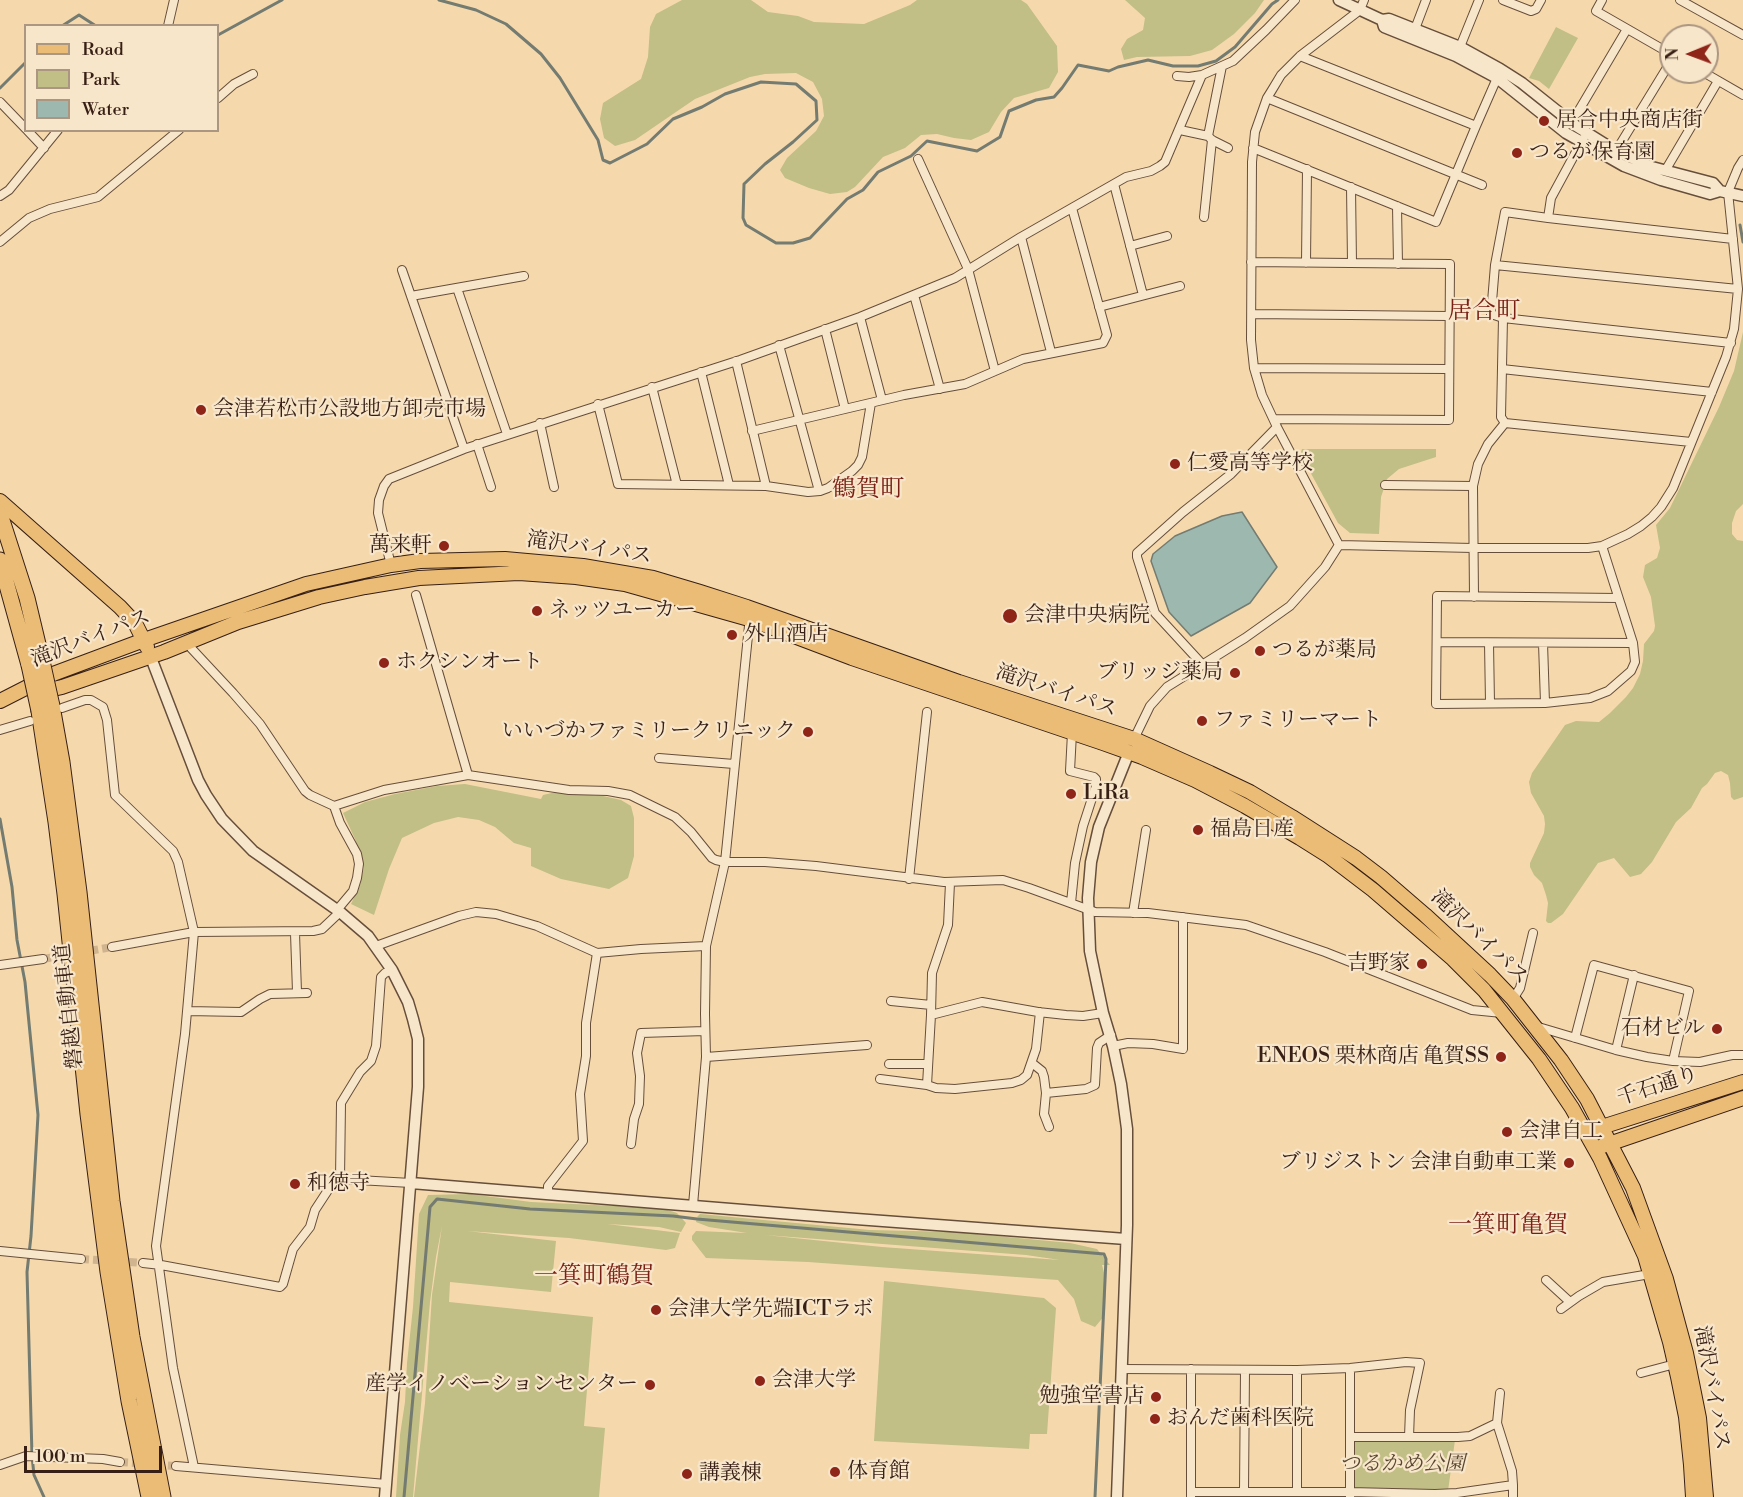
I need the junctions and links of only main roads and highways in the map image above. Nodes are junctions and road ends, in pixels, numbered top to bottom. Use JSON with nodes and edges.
{"nodes":[{"id":1,"x":0,"y":501,"type":"edge"},
{"id":2,"x":3,"y":521,"type":"edge"},
{"id":3,"x":0,"y":560,"type":"edge"},
{"id":4,"x":750,"y":614,"type":"junction"},
{"id":5,"x":147,"y":648,"type":"junction"},
{"id":6,"x":35,"y":663,"type":"junction"},
{"id":7,"x":0,"y":701,"type":"edge"},
{"id":8,"x":46,"y":712,"type":"junction"},
{"id":9,"x":1132,"y":745,"type":"junction"},
{"id":10,"x":1743,"y":1082,"type":"edge"},
{"id":11,"x":1743,"y":1098,"type":"edge"},
{"id":12,"x":1603,"y":1127,"type":"junction"},
{"id":13,"x":1586,"y":1132,"type":"junction"},
{"id":14,"x":1611,"y":1143,"type":"junction"},
{"id":15,"x":1595,"y":1149,"type":"junction"},
{"id":16,"x":149,"y":1497,"type":"edge"},
{"id":17,"x":164,"y":1497,"type":"edge"},
{"id":18,"x":1693,"y":1497,"type":"edge"},
{"id":19,"x":1706,"y":1497,"type":"edge"}],
"edges":[{"from":1,"to":5,"type":"main road"},
{"from":2,"to":6,"type":"highway","name":"磐越自動車道"},
{"from":3,"to":6,"type":"highway","name":"磐越自動車道"},
{"from":4,"to":5,"type":"main road","name":"滝沢バイパス"},
{"from":4,"to":5,"type":"main road","name":"滝沢バイパス"},
{"from":4,"to":9,"type":"main road","name":"滝沢バイパス"},
{"from":4,"to":9,"type":"main road","name":"滝沢バイパス"},
{"from":5,"to":7,"type":"main road","name":"滝沢バイパス"},
{"from":6,"to":8,"type":"highway","name":"磐越自動車道","bridge":true},
{"from":8,"to":16,"type":"highway","name":"磐越自動車道"},
{"from":8,"to":17,"type":"highway","name":"磐越自動車道"},
{"from":9,"to":12,"type":"main road","name":"滝沢バイパス"},
{"from":9,"to":13,"type":"main road","name":"滝沢バイパス"},
{"from":10,"to":12,"type":"main road","name":"千石通り"},
{"from":11,"to":14,"type":"main road","name":"千石通り"},
{"from":12,"to":13,"type":"main road","name":"千石通り"},
{"from":12,"to":14,"type":"main road","name":"滝沢バイパス"},
{"from":13,"to":15,"type":"main road","name":"滝沢バイパス"},
{"from":14,"to":15,"type":"main road","name":"千石通り"},
{"from":14,"to":19,"type":"main road","name":"滝沢バイパス"},
{"from":15,"to":18,"type":"main road","name":"滝沢バイパス"}]}
